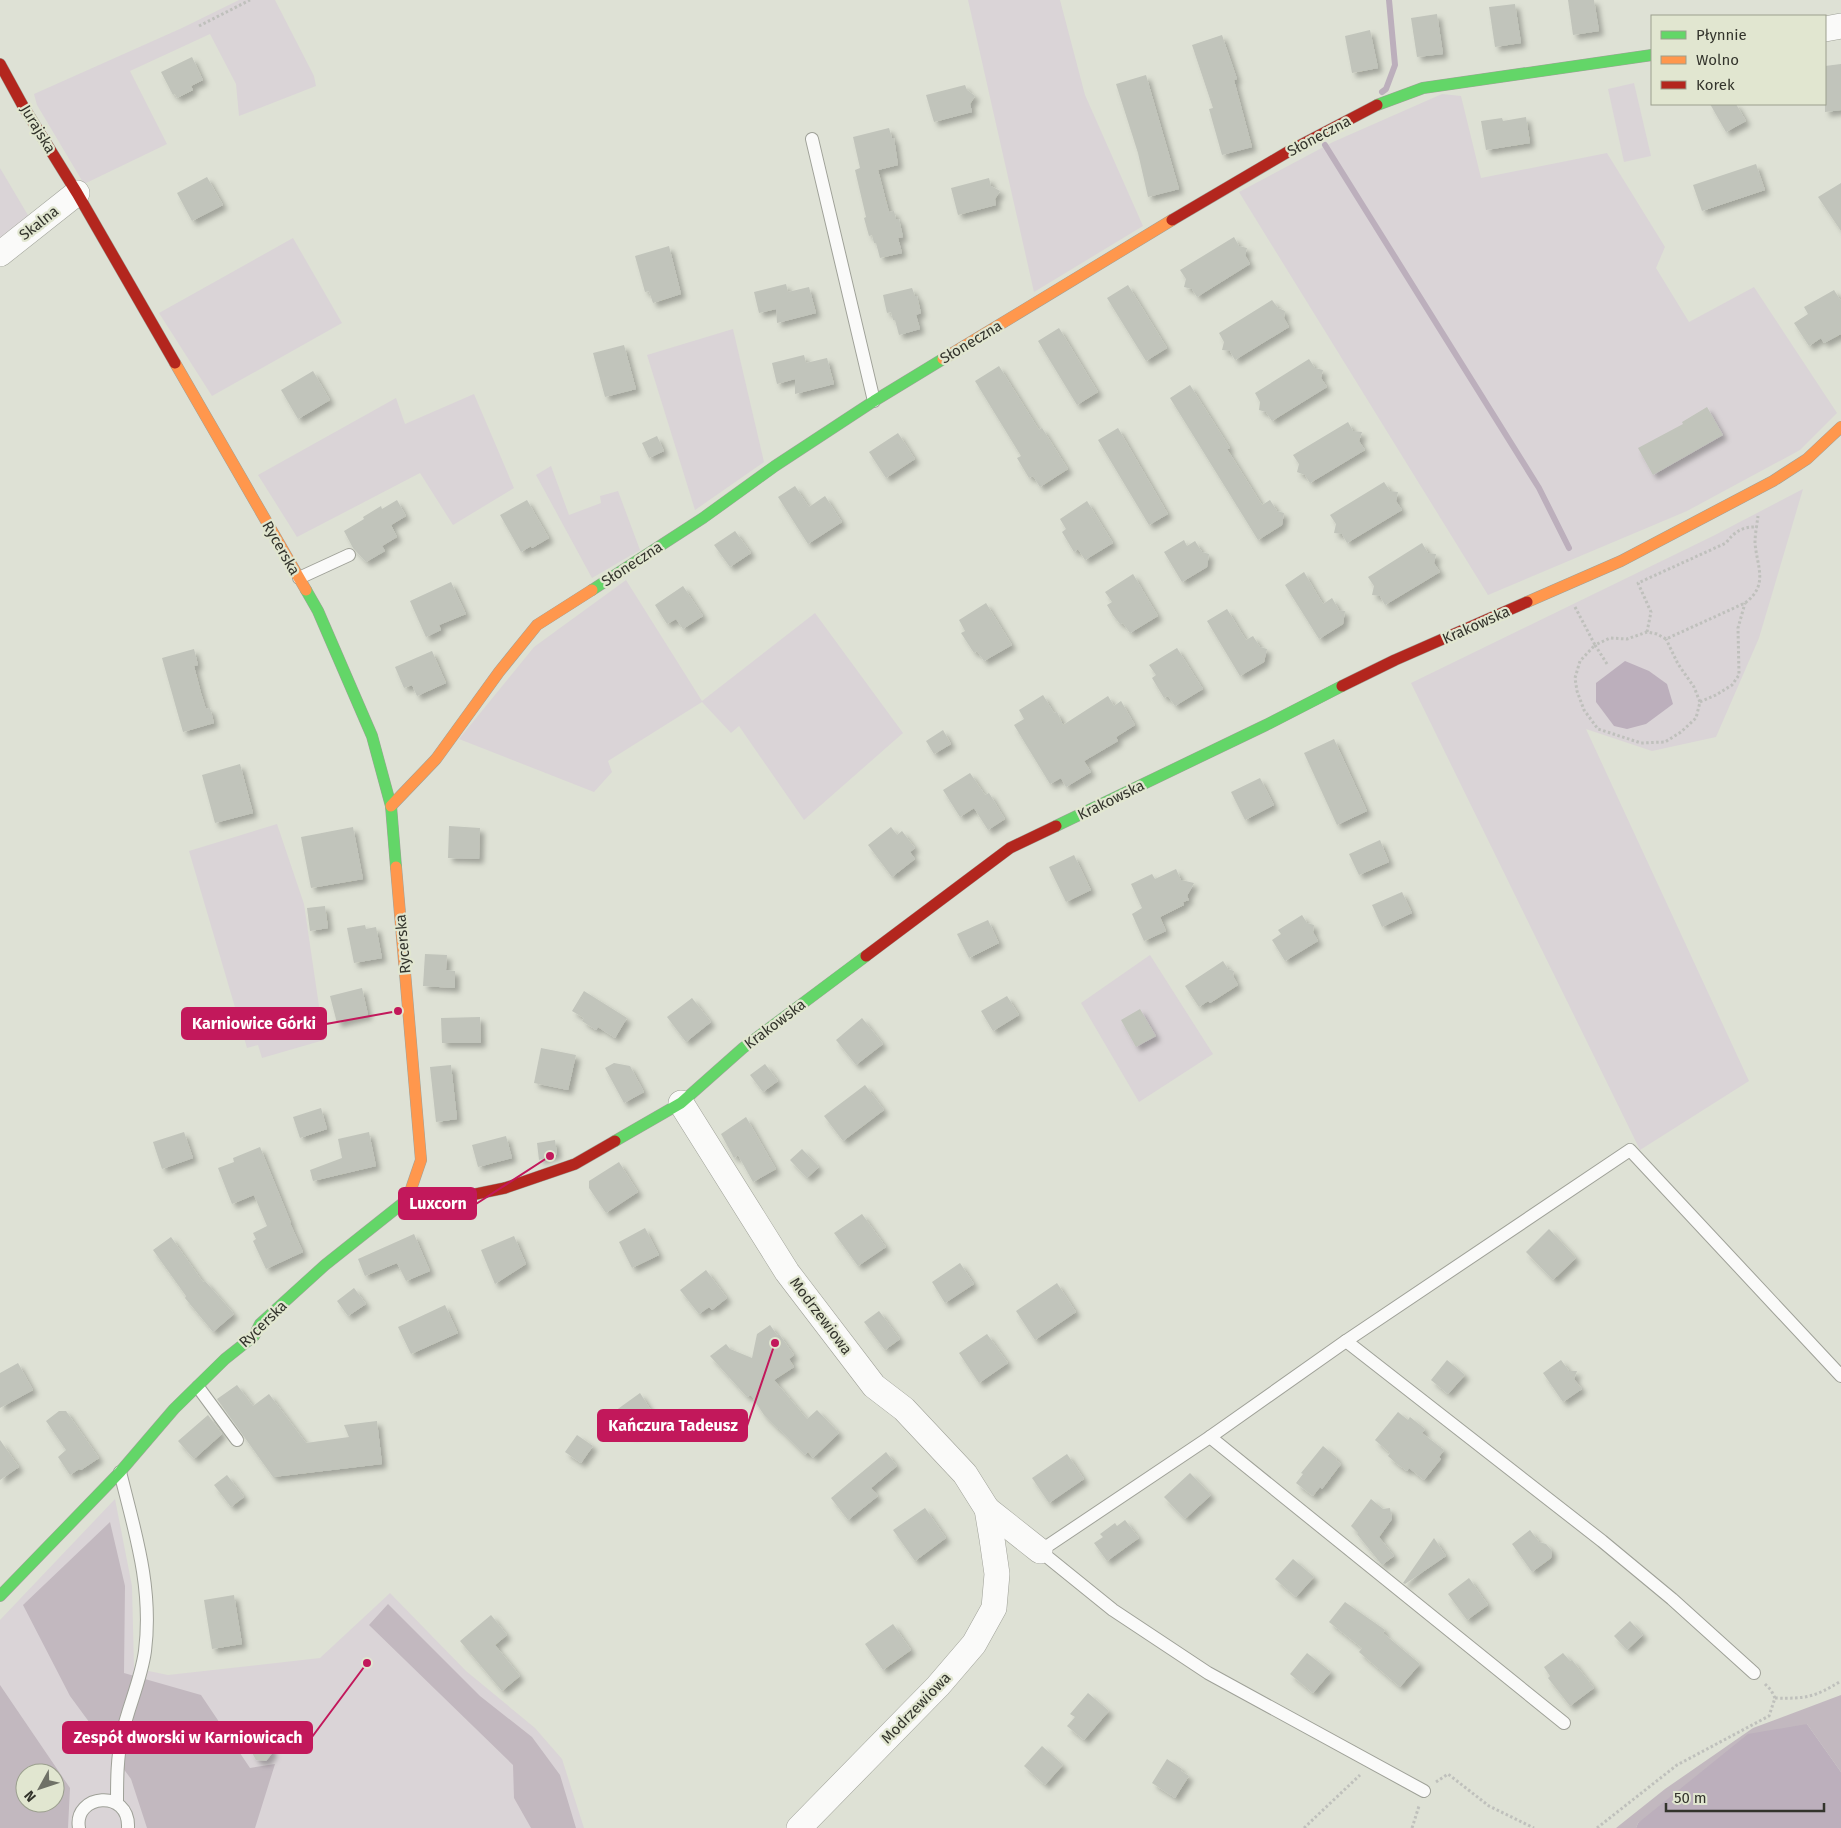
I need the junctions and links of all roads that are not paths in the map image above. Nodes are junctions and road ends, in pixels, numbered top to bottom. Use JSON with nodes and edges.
{"nodes":[{"id":1,"x":1841,"y":26,"type":"edge"},
{"id":2,"x":1826,"y":29,"type":"edge"},
{"id":3,"x":1651,"y":55,"type":"edge"},
{"id":4,"x":0,"y":64,"type":"edge"},
{"id":5,"x":812,"y":138,"type":"dead end"},
{"id":6,"x":77,"y":193,"type":"junction"},
{"id":7,"x":0,"y":254,"type":"edge"},
{"id":8,"x":874,"y":401,"type":"junction"},
{"id":9,"x":1841,"y":427,"type":"edge"},
{"id":10,"x":350,"y":556,"type":"dead end"},
{"id":11,"x":299,"y":578,"type":"junction"},
{"id":12,"x":390,"y":806,"type":"junction"},
{"id":13,"x":682,"y":1103,"type":"junction"},
{"id":14,"x":408,"y":1199,"type":"junction"},
{"id":15,"x":1346,"y":1341,"type":"junction"},
{"id":16,"x":1841,"y":1376,"type":"edge"},
{"id":17,"x":198,"y":1388,"type":"junction"},
{"id":18,"x":1210,"y":1437,"type":"junction"},
{"id":19,"x":237,"y":1440,"type":"dead end"},
{"id":20,"x":120,"y":1472,"type":"junction"},
{"id":21,"x":987,"y":1509,"type":"junction"},
{"id":22,"x":1040,"y":1551,"type":"junction"},
{"id":23,"x":995,"y":1558,"type":"junction"},
{"id":24,"x":0,"y":1596,"type":"edge"},
{"id":25,"x":1754,"y":1673,"type":"road end"},
{"id":26,"x":1564,"y":1723,"type":"dead end"},
{"id":27,"x":1424,"y":1791,"type":"road end"},
{"id":28,"x":118,"y":1803,"type":"junction"},
{"id":29,"x":79,"y":1828,"type":"edge"},
{"id":30,"x":128,"y":1828,"type":"edge"},
{"id":31,"x":800,"y":1828,"type":"edge"}],
"edges":[{"from":1,"to":2,"type":"street"},
{"from":3,"to":8,"type":"street","name":"Słoneczna"},
{"from":4,"to":6,"type":"street","name":"Jurajska"},
{"from":5,"to":8,"type":"lane"},
{"from":6,"to":7,"type":"street","name":"Skalna"},
{"from":6,"to":11,"type":"street","name":"Rycerska"},
{"from":8,"to":12,"type":"street","name":"Słoneczna"},
{"from":9,"to":13,"type":"street","name":"Krakowska"},
{"from":10,"to":11,"type":"lane"},
{"from":11,"to":12,"type":"street","name":"Rycerska"},
{"from":12,"to":14,"type":"street","name":"Rycerska"},
{"from":13,"to":14,"type":"street","name":"Krakowska"},
{"from":13,"to":21,"type":"street","name":"Modrzewiowa"},
{"from":14,"to":17,"type":"street","name":"Rycerska"},
{"from":15,"to":16,"type":"lane"},
{"from":15,"to":18,"type":"lane"},
{"from":15,"to":25,"type":"lane"},
{"from":17,"to":19,"type":"lane"},
{"from":17,"to":20,"type":"street","name":"Rycerska"},
{"from":18,"to":22,"type":"lane"},
{"from":18,"to":26,"type":"lane"},
{"from":20,"to":24,"type":"street","name":"Rycerska"},
{"from":20,"to":28,"type":"lane"},
{"from":21,"to":22,"type":"street","name":"Modrzewiowa"},
{"from":21,"to":23,"type":"street","name":"Modrzewiowa"},
{"from":22,"to":23,"type":"street"},
{"from":22,"to":27,"type":"lane"},
{"from":23,"to":31,"type":"street","name":"Modrzewiowa"},
{"from":28,"to":29,"type":"lane"},
{"from":28,"to":30,"type":"lane"}]}
